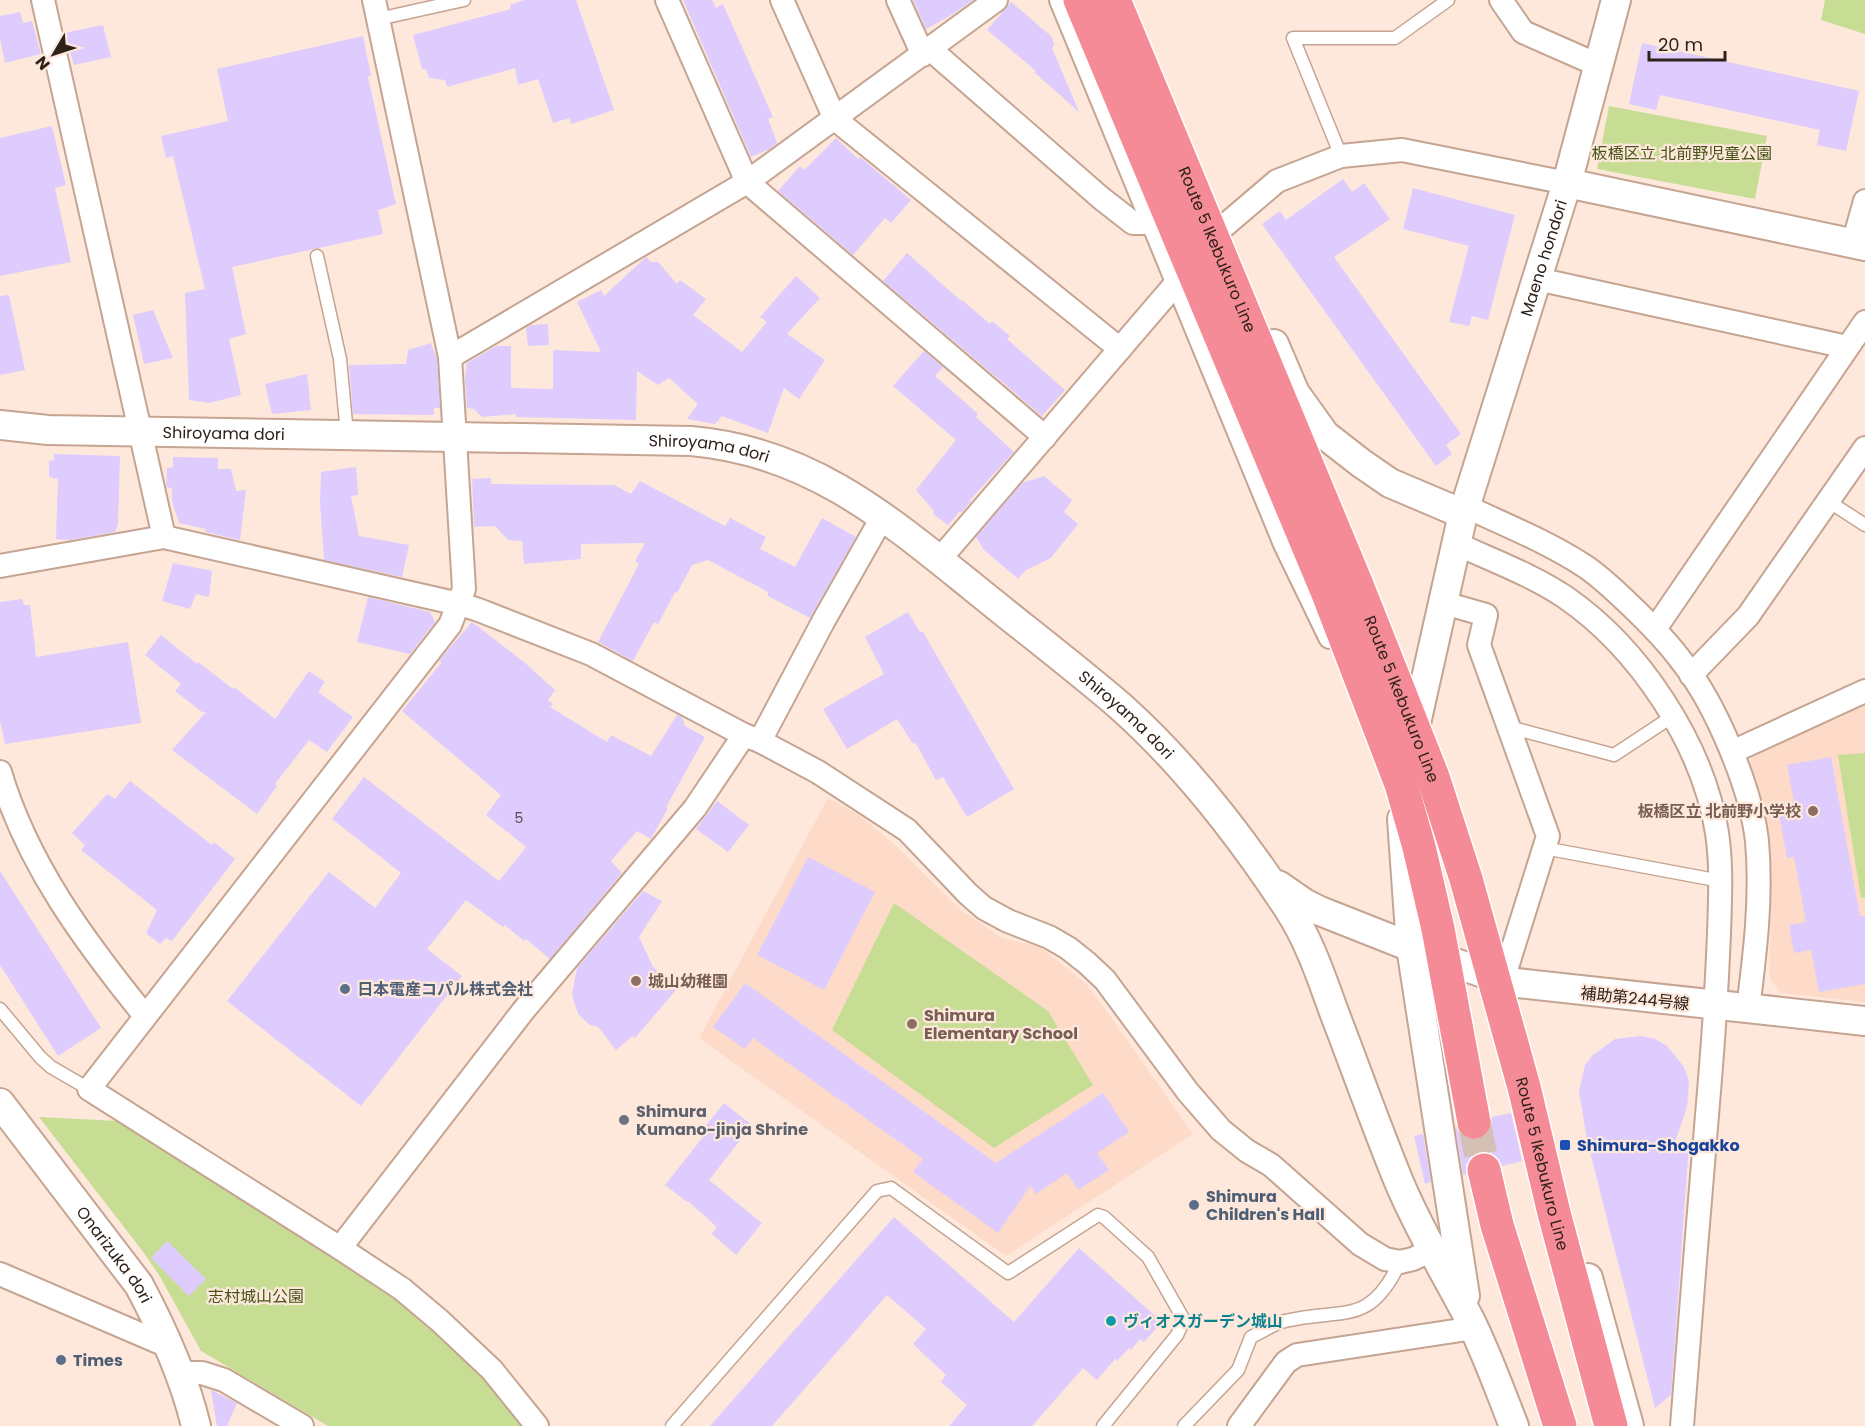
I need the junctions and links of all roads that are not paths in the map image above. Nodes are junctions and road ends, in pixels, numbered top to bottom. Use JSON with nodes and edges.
{"nodes":[{"id":1,"x":43,"y":0,"type":"edge"},
{"id":2,"x":464,"y":0,"type":"edge"},
{"id":3,"x":667,"y":0,"type":"edge"},
{"id":4,"x":782,"y":0,"type":"edge"},
{"id":5,"x":898,"y":0,"type":"edge"},
{"id":6,"x":996,"y":0,"type":"edge"},
{"id":7,"x":1061,"y":0,"type":"edge"},
{"id":8,"x":1080,"y":0,"type":"edge"},
{"id":9,"x":1114,"y":0,"type":"edge"},
{"id":10,"x":1130,"y":0,"type":"edge"},
{"id":11,"x":1448,"y":0,"type":"edge"},
{"id":12,"x":1501,"y":0,"type":"edge"},
{"id":13,"x":1616,"y":0,"type":"edge"},
{"id":14,"x":376,"y":9,"type":"edge"},
{"id":15,"x":927,"y":52,"type":"junction"},
{"id":16,"x":1598,"y":65,"type":"junction"},
{"id":17,"x":835,"y":119,"type":"junction"},
{"id":18,"x":1341,"y":156,"type":"junction"},
{"id":19,"x":747,"y":182,"type":"junction"},
{"id":20,"x":1567,"y":183,"type":"junction"},
{"id":21,"x":1865,"y":201,"type":"edge"},
{"id":22,"x":1153,"y":223,"type":"junction"},
{"id":23,"x":1223,"y":227,"type":"junction"},
{"id":24,"x":1859,"y":245,"type":"edge"},
{"id":25,"x":317,"y":256,"type":"dead end"},
{"id":26,"x":1537,"y":279,"type":"junction"},
{"id":27,"x":1177,"y":283,"type":"junction"},
{"id":28,"x":1865,"y":322,"type":"edge"},
{"id":29,"x":1847,"y":347,"type":"junction"},
{"id":30,"x":1120,"y":349,"type":"junction"},
{"id":31,"x":450,"y":357,"type":"junction"},
{"id":32,"x":0,"y":425,"type":"edge"},
{"id":33,"x":141,"y":431,"type":"junction"},
{"id":34,"x":347,"y":434,"type":"junction"},
{"id":35,"x":1045,"y":437,"type":"junction"},
{"id":36,"x":455,"y":438,"type":"junction"},
{"id":37,"x":1865,"y":448,"type":"edge"},
{"id":38,"x":1828,"y":501,"type":"junction"},
{"id":39,"x":1464,"y":510,"type":"junction"},
{"id":40,"x":883,"y":516,"type":"junction"},
{"id":41,"x":1865,"y":525,"type":"edge"},
{"id":42,"x":164,"y":537,"type":"junction"},
{"id":43,"x":1457,"y":544,"type":"junction"},
{"id":44,"x":939,"y":560,"type":"junction"},
{"id":45,"x":0,"y":566,"type":"edge"},
{"id":46,"x":1444,"y":603,"type":"junction"},
{"id":47,"x":459,"y":604,"type":"junction"},
{"id":48,"x":1655,"y":629,"type":"junction"},
{"id":49,"x":1691,"y":675,"type":"junction"},
{"id":50,"x":1865,"y":691,"type":"edge"},
{"id":51,"x":1422,"y":699,"type":"junction"},
{"id":52,"x":1673,"y":716,"type":"junction"},
{"id":53,"x":1509,"y":727,"type":"junction"},
{"id":54,"x":752,"y":738,"type":"junction"},
{"id":55,"x":1732,"y":752,"type":"junction"},
{"id":56,"x":0,"y":772,"type":"edge"},
{"id":57,"x":1400,"y":791,"type":"junction"},
{"id":58,"x":1544,"y":848,"type":"junction"},
{"id":59,"x":1261,"y":869,"type":"junction"},
{"id":60,"x":1721,"y":881,"type":"junction"},
{"id":61,"x":1411,"y":947,"type":"junction"},
{"id":62,"x":1507,"y":976,"type":"junction"},
{"id":63,"x":1716,"y":1006,"type":"junction"},
{"id":64,"x":0,"y":1009,"type":"edge"},
{"id":65,"x":1749,"y":1009,"type":"junction"},
{"id":66,"x":145,"y":1016,"type":"junction"},
{"id":67,"x":1865,"y":1021,"type":"edge"},
{"id":68,"x":88,"y":1089,"type":"junction"},
{"id":69,"x":6,"y":1118,"type":"edge"},
{"id":70,"x":1474,"y":1122,"type":"tunnel mouth"},
{"id":71,"x":1484,"y":1170,"type":"tunnel mouth"},
{"id":72,"x":340,"y":1248,"type":"junction"},
{"id":73,"x":1431,"y":1250,"type":"junction"},
{"id":74,"x":1400,"y":1262,"type":"junction"},
{"id":75,"x":2,"y":1279,"type":"edge"},
{"id":76,"x":1471,"y":1322,"type":"junction"},
{"id":77,"x":170,"y":1347,"type":"junction"},
{"id":78,"x":181,"y":1373,"type":"junction"},
{"id":79,"x":196,"y":1426,"type":"edge"},
{"id":80,"x":302,"y":1426,"type":"edge"},
{"id":81,"x":537,"y":1426,"type":"edge"},
{"id":82,"x":672,"y":1426,"type":"edge"},
{"id":83,"x":1102,"y":1426,"type":"edge"},
{"id":84,"x":1184,"y":1426,"type":"edge"},
{"id":85,"x":1239,"y":1426,"type":"edge"},
{"id":86,"x":1514,"y":1426,"type":"edge"},
{"id":87,"x":1560,"y":1426,"type":"edge"},
{"id":88,"x":1611,"y":1426,"type":"edge"},
{"id":89,"x":1629,"y":1426,"type":"edge"},
{"id":90,"x":1682,"y":1426,"type":"edge"}],
"edges":[{"from":1,"to":33,"type":"street"},
{"from":2,"to":14,"type":"lane"},
{"from":3,"to":19,"type":"street"},
{"from":4,"to":17,"type":"street"},
{"from":5,"to":15,"type":"street"},
{"from":6,"to":15,"type":"street"},
{"from":7,"to":22,"type":"street"},
{"from":8,"to":70,"type":"highway","name":"Route 5 Ikebukuro Line","bridge":true},
{"from":9,"to":88,"type":"highway","name":"Route 5 Ikebukuro Line","bridge":true},
{"from":10,"to":23,"type":"street"},
{"from":11,"to":18,"type":"lane"},
{"from":12,"to":16,"type":"street"},
{"from":13,"to":16,"type":"street","name":"Maeno hondori"},
{"from":14,"to":31,"type":"street"},
{"from":15,"to":17,"type":"street"},
{"from":15,"to":22,"type":"street"},
{"from":16,"to":20,"type":"street","name":"Maeno hondori"},
{"from":17,"to":19,"type":"street"},
{"from":17,"to":30,"type":"street"},
{"from":18,"to":20,"type":"street"},
{"from":18,"to":23,"type":"street"},
{"from":19,"to":31,"type":"street"},
{"from":19,"to":35,"type":"street"},
{"from":20,"to":24,"type":"street"},
{"from":20,"to":26,"type":"street","name":"Maeno hondori"},
{"from":21,"to":24,"type":"street"},
{"from":22,"to":27,"type":"street"},
{"from":23,"to":27,"type":"street"},
{"from":23,"to":39,"type":"street"},
{"from":25,"to":34,"type":"lane"},
{"from":26,"to":29,"type":"street"},
{"from":26,"to":39,"type":"street","name":"Maeno hondori"},
{"from":27,"to":30,"type":"street"},
{"from":27,"to":57,"type":"street"},
{"from":28,"to":29,"type":"street"},
{"from":29,"to":48,"type":"street"},
{"from":30,"to":35,"type":"street"},
{"from":31,"to":36,"type":"street"},
{"from":32,"to":33,"type":"street","name":"Shiroyama dori"},
{"from":33,"to":34,"type":"street","name":"Shiroyama dori"},
{"from":33,"to":42,"type":"street"},
{"from":34,"to":36,"type":"street","name":"Shiroyama dori"},
{"from":35,"to":44,"type":"street"},
{"from":36,"to":40,"type":"street","name":"Shiroyama dori"},
{"from":36,"to":47,"type":"street"},
{"from":37,"to":38,"type":"street"},
{"from":38,"to":41,"type":"lane"},
{"from":38,"to":49,"type":"street"},
{"from":39,"to":43,"type":"street","name":"Maeno hondori"},
{"from":39,"to":48,"type":"street"},
{"from":40,"to":44,"type":"street","name":"Shiroyama dori"},
{"from":40,"to":54,"type":"street"},
{"from":42,"to":45,"type":"street"},
{"from":42,"to":47,"type":"street"},
{"from":43,"to":46,"type":"street","name":"Maeno hondori"},
{"from":43,"to":52,"type":"street"},
{"from":44,"to":59,"type":"street","name":"Shiroyama dori"},
{"from":46,"to":51,"type":"street","name":"Maeno hondori"},
{"from":46,"to":53,"type":"street"},
{"from":47,"to":54,"type":"street"},
{"from":47,"to":66,"type":"street"},
{"from":48,"to":49,"type":"street"},
{"from":49,"to":55,"type":"street"},
{"from":50,"to":55,"type":"street"},
{"from":51,"to":57,"type":"street","name":"Maeno hondori"},
{"from":51,"to":62,"type":"street"},
{"from":52,"to":53,"type":"lane"},
{"from":52,"to":60,"type":"street"},
{"from":53,"to":58,"type":"street"},
{"from":54,"to":72,"type":"street"},
{"from":54,"to":74,"type":"street"},
{"from":55,"to":65,"type":"street"},
{"from":56,"to":66,"type":"street"},
{"from":57,"to":61,"type":"street","name":"Maeno hondori"},
{"from":58,"to":60,"type":"lane"},
{"from":58,"to":62,"type":"street"},
{"from":59,"to":61,"type":"street","name":"補助第244号線"},
{"from":59,"to":73,"type":"street"},
{"from":60,"to":63,"type":"street"},
{"from":61,"to":62,"type":"street","name":"補助第244号線"},
{"from":61,"to":76,"type":"street","name":"Maeno hondori"},
{"from":62,"to":63,"type":"street","name":"補助第244号線"},
{"from":62,"to":89,"type":"street"},
{"from":63,"to":65,"type":"street","name":"補助第244号線"},
{"from":63,"to":90,"type":"street"},
{"from":64,"to":68,"type":"lane"},
{"from":65,"to":67,"type":"street","name":"補助第244号線"},
{"from":66,"to":68,"type":"street"},
{"from":68,"to":72,"type":"street"},
{"from":69,"to":77,"type":"street","name":"Onarizuka dori"},
{"from":71,"to":87,"type":"highway"},
{"from":72,"to":81,"type":"street"},
{"from":73,"to":74,"type":"street"},
{"from":73,"to":76,"type":"street"},
{"from":74,"to":84,"type":"lane"},
{"from":75,"to":77,"type":"street"},
{"from":76,"to":85,"type":"street"},
{"from":76,"to":86,"type":"street"},
{"from":77,"to":78,"type":"street","name":"Onarizuka dori"},
{"from":78,"to":79,"type":"street","name":"Onarizuka dori"},
{"from":78,"to":80,"type":"street"},
{"from":82,"to":83,"type":"lane"}]}
